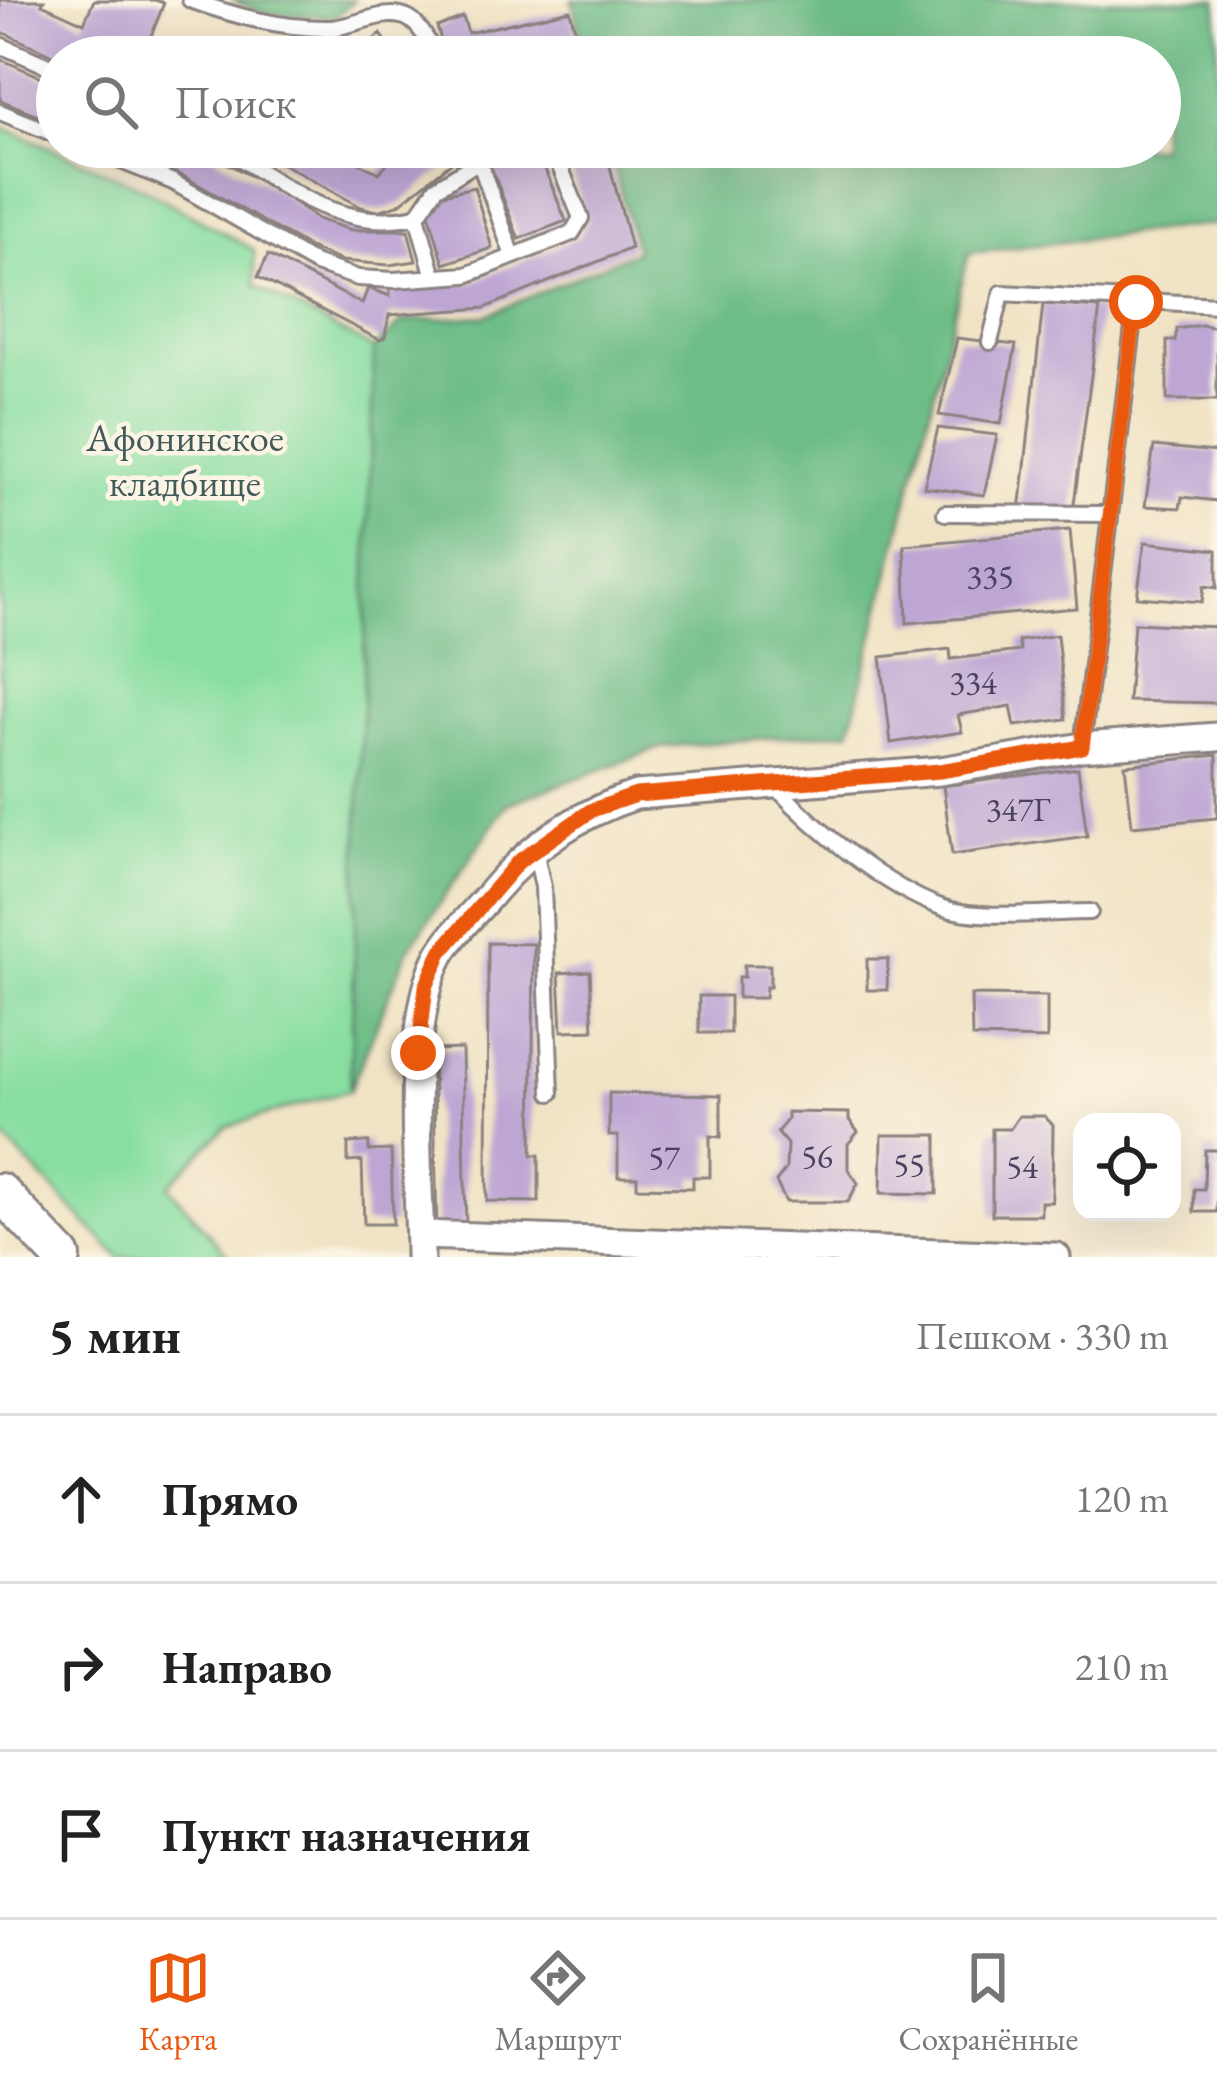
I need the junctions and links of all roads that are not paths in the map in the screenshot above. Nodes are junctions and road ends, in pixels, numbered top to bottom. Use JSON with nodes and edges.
{"nodes":[{"id":1,"x":190,"y":0,"type":"edge"},
{"id":2,"x":425,"y":36,"type":"edge"},
{"id":3,"x":0,"y":44,"type":"edge"},
{"id":4,"x":36,"y":60,"type":"edge"},
{"id":5,"x":0,"y":112,"type":"edge"},
{"id":6,"x":36,"y":127,"type":"edge"},
{"id":7,"x":138,"y":168,"type":"edge"},
{"id":8,"x":256,"y":168,"type":"edge"},
{"id":9,"x":460,"y":168,"type":"edge"},
{"id":10,"x":481,"y":168,"type":"edge"},
{"id":11,"x":561,"y":168,"type":"edge"},
{"id":12,"x":417,"y":216,"type":"junction"},
{"id":13,"x":513,"y":256,"type":"junction"},
{"id":14,"x":434,"y":278,"type":"junction"},
{"id":15,"x":1136,"y":302,"type":"junction"},
{"id":16,"x":1217,"y":305,"type":"edge"},
{"id":17,"x":990,"y":342,"type":"dead end"},
{"id":18,"x":945,"y":513,"type":"dead end"},
{"id":19,"x":1108,"y":514,"type":"junction"},
{"id":20,"x":1217,"y":737,"type":"edge"},
{"id":21,"x":1082,"y":747,"type":"junction"},
{"id":22,"x":773,"y":783,"type":"junction"},
{"id":23,"x":535,"y":850,"type":"junction"},
{"id":24,"x":1090,"y":911,"type":"dead end"},
{"id":25,"x":551,"y":1093,"type":"dead end"},
{"id":26,"x":0,"y":1192,"type":"edge"},
{"id":27,"x":420,"y":1246,"type":"edge"},
{"id":28,"x":57,"y":1256,"type":"edge"},
{"id":29,"x":1056,"y":1257,"type":"edge"}],
"edges":[{"from":1,"to":2,"type":"lane"},
{"from":3,"to":4,"type":"lane"},
{"from":5,"to":6,"type":"lane"},
{"from":7,"to":14,"type":"lane"},
{"from":8,"to":12,"type":"lane"},
{"from":9,"to":12,"type":"lane"},
{"from":10,"to":13,"type":"lane"},
{"from":11,"to":13,"type":"lane"},
{"from":12,"to":14,"type":"lane"},
{"from":13,"to":14,"type":"lane"},
{"from":15,"to":16,"type":"lane"},
{"from":15,"to":17,"type":"lane"},
{"from":15,"to":19,"type":"lane"},
{"from":18,"to":19,"type":"lane"},
{"from":19,"to":21,"type":"lane"},
{"from":20,"to":21,"type":"street"},
{"from":21,"to":22,"type":"street"},
{"from":22,"to":23,"type":"street"},
{"from":22,"to":24,"type":"lane"},
{"from":23,"to":25,"type":"lane"},
{"from":23,"to":27,"type":"street"},
{"from":26,"to":28,"type":"street"},
{"from":27,"to":29,"type":"street"}]}
